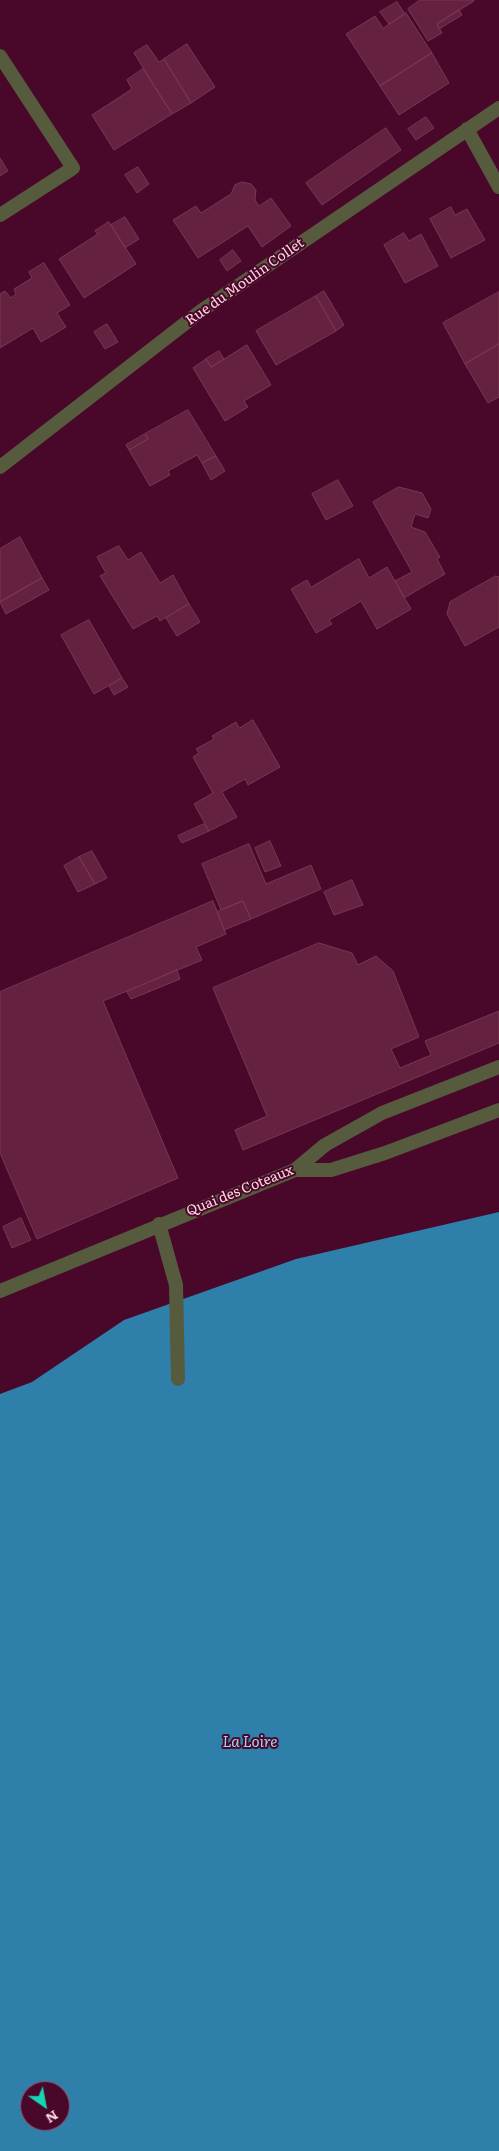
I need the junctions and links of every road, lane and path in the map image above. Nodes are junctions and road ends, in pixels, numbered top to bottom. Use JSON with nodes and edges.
{"nodes":[{"id":1,"x":0,"y":56,"type":"edge"},
{"id":2,"x":499,"y":108,"type":"edge"},
{"id":3,"x":467,"y":129,"type":"junction"},
{"id":4,"x":499,"y":187,"type":"edge"},
{"id":5,"x":0,"y":215,"type":"edge"},
{"id":6,"x":0,"y":468,"type":"edge"},
{"id":7,"x":499,"y":1067,"type":"edge"},
{"id":8,"x":499,"y":1110,"type":"edge"},
{"id":9,"x":295,"y":1170,"type":"junction"},
{"id":10,"x":159,"y":1224,"type":"junction"},
{"id":11,"x":0,"y":1291,"type":"edge"},
{"id":12,"x":178,"y":1380,"type":"dead end"}],
"edges":[{"from":1,"to":5,"type":"street"},
{"from":2,"to":3,"type":"street","name":"Rue du Moulin Collet"},
{"from":3,"to":4,"type":"street"},
{"from":3,"to":6,"type":"street","name":"Rue du Moulin Collet"},
{"from":7,"to":9,"type":"street","name":"Quai des Coteaux"},
{"from":8,"to":9,"type":"street"},
{"from":9,"to":10,"type":"street","name":"Quai des Coteaux"},
{"from":10,"to":11,"type":"street","name":"Quai des Coteaux"},
{"from":10,"to":12,"type":"street"}]}
